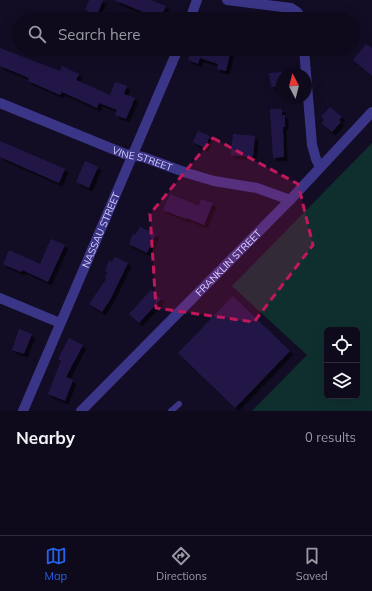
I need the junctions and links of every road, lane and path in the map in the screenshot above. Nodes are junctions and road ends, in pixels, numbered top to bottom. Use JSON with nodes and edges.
{"nodes":[{"id":1,"x":197,"y":0,"type":"edge"},
{"id":2,"x":227,"y":0,"type":"edge"},
{"id":3,"x":193,"y":12,"type":"edge"},
{"id":4,"x":297,"y":12,"type":"edge"},
{"id":5,"x":175,"y":56,"type":"edge"},
{"id":6,"x":305,"y":56,"type":"edge"},
{"id":7,"x":0,"y":103,"type":"edge"},
{"id":8,"x":372,"y":112,"type":"edge"},
{"id":9,"x":132,"y":156,"type":"junction"},
{"id":10,"x":320,"y":167,"type":"junction"},
{"id":11,"x":290,"y":200,"type":"junction"},
{"id":12,"x":0,"y":298,"type":"edge"},
{"id":13,"x":60,"y":323,"type":"junction"},
{"id":14,"x":179,"y":404,"type":"dead end"},
{"id":15,"x":23,"y":411,"type":"edge"},
{"id":16,"x":82,"y":411,"type":"edge"},
{"id":17,"x":171,"y":411,"type":"edge"}],
"edges":[{"from":1,"to":3,"type":"street"},
{"from":2,"to":4,"type":"street"},
{"from":5,"to":9,"type":"street","name":"NASSAU STREET"},
{"from":6,"to":10,"type":"street"},
{"from":7,"to":9,"type":"street","name":"VINE STREET"},
{"from":8,"to":10,"type":"street","name":"FRANKLIN STREET"},
{"from":9,"to":11,"type":"street","name":"VINE STREET"},
{"from":9,"to":13,"type":"street","name":"NASSAU STREET"},
{"from":10,"to":11,"type":"street","name":"FRANKLIN STREET"},
{"from":11,"to":16,"type":"street","name":"FRANKLIN STREET"},
{"from":12,"to":13,"type":"street"},
{"from":13,"to":15,"type":"street","name":"NASSAU STREET"},
{"from":14,"to":17,"type":"lane"}]}
